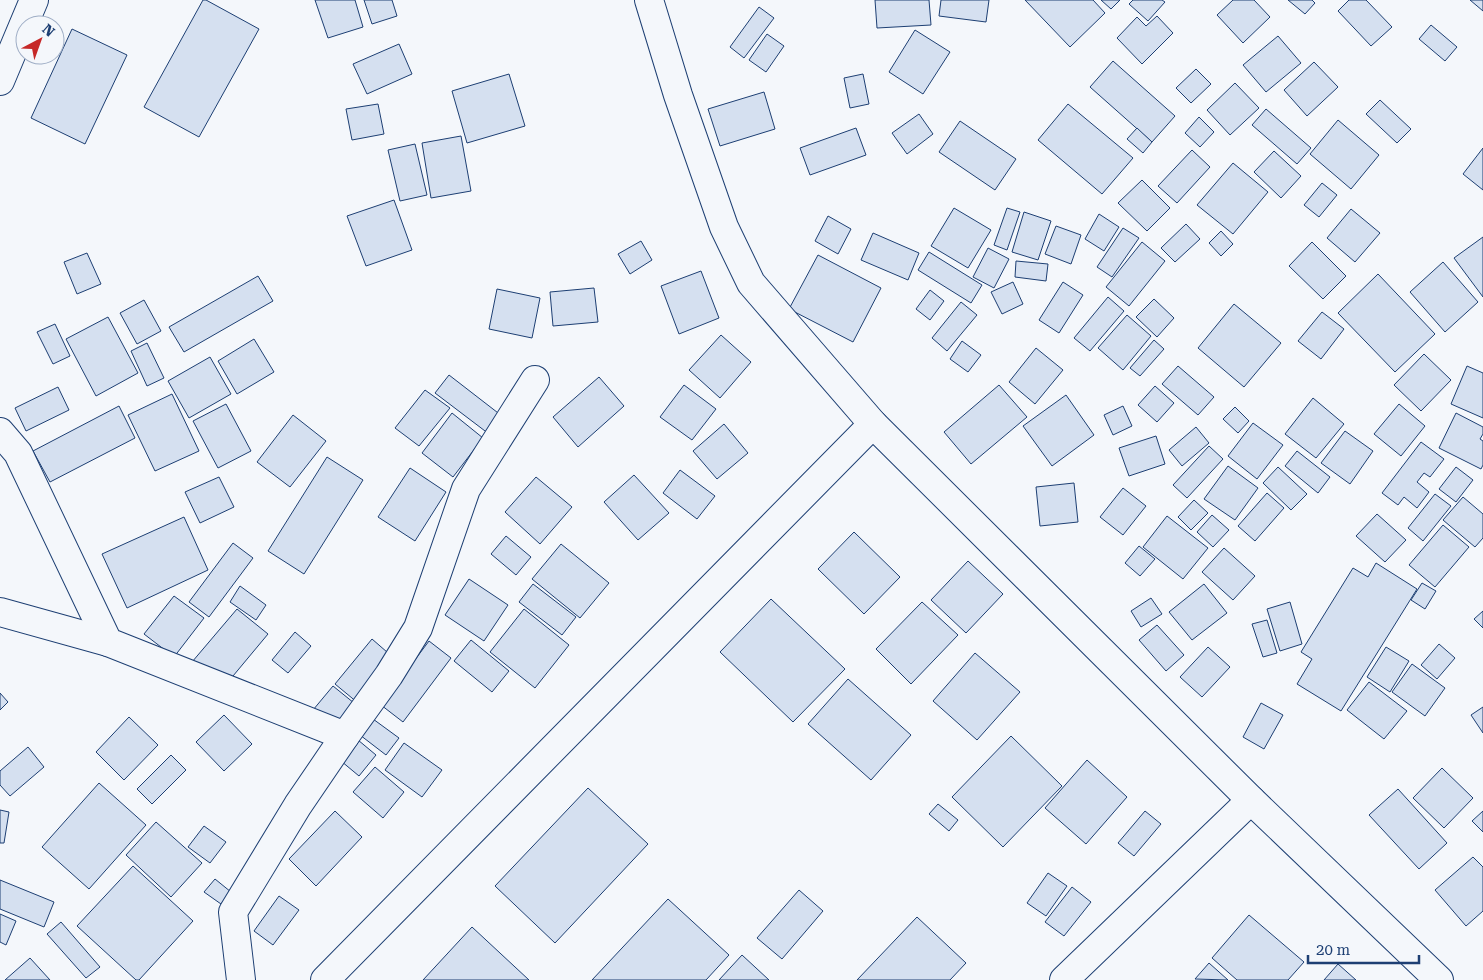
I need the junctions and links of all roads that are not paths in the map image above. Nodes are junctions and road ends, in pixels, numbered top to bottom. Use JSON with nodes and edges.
{"nodes":[{"id":1,"x":34,"y":0,"type":"edge"},
{"id":2,"x":649,"y":0,"type":"edge"},
{"id":3,"x":0,"y":81,"type":"edge"},
{"id":4,"x":535,"y":380,"type":"dead end"},
{"id":5,"x":873,"y":424,"type":"junction"},
{"id":6,"x":0,"y":432,"type":"edge"},
{"id":7,"x":0,"y":612,"type":"edge"},
{"id":8,"x":108,"y":642,"type":"junction"},
{"id":9,"x":345,"y":736,"type":"junction"},
{"id":10,"x":1251,"y":800,"type":"junction"},
{"id":11,"x":241,"y":980,"type":"edge"},
{"id":12,"x":326,"y":980,"type":"edge"},
{"id":13,"x":1064,"y":980,"type":"edge"},
{"id":14,"x":1439,"y":980,"type":"edge"}],
"edges":[{"from":1,"to":3,"type":"street"},
{"from":2,"to":5,"type":"street"},
{"from":4,"to":9,"type":"street"},
{"from":5,"to":10,"type":"street"},
{"from":5,"to":12,"type":"street"},
{"from":6,"to":8,"type":"street"},
{"from":7,"to":8,"type":"street"},
{"from":8,"to":9,"type":"street"},
{"from":9,"to":11,"type":"street"},
{"from":10,"to":13,"type":"street"},
{"from":10,"to":14,"type":"street"}]}
